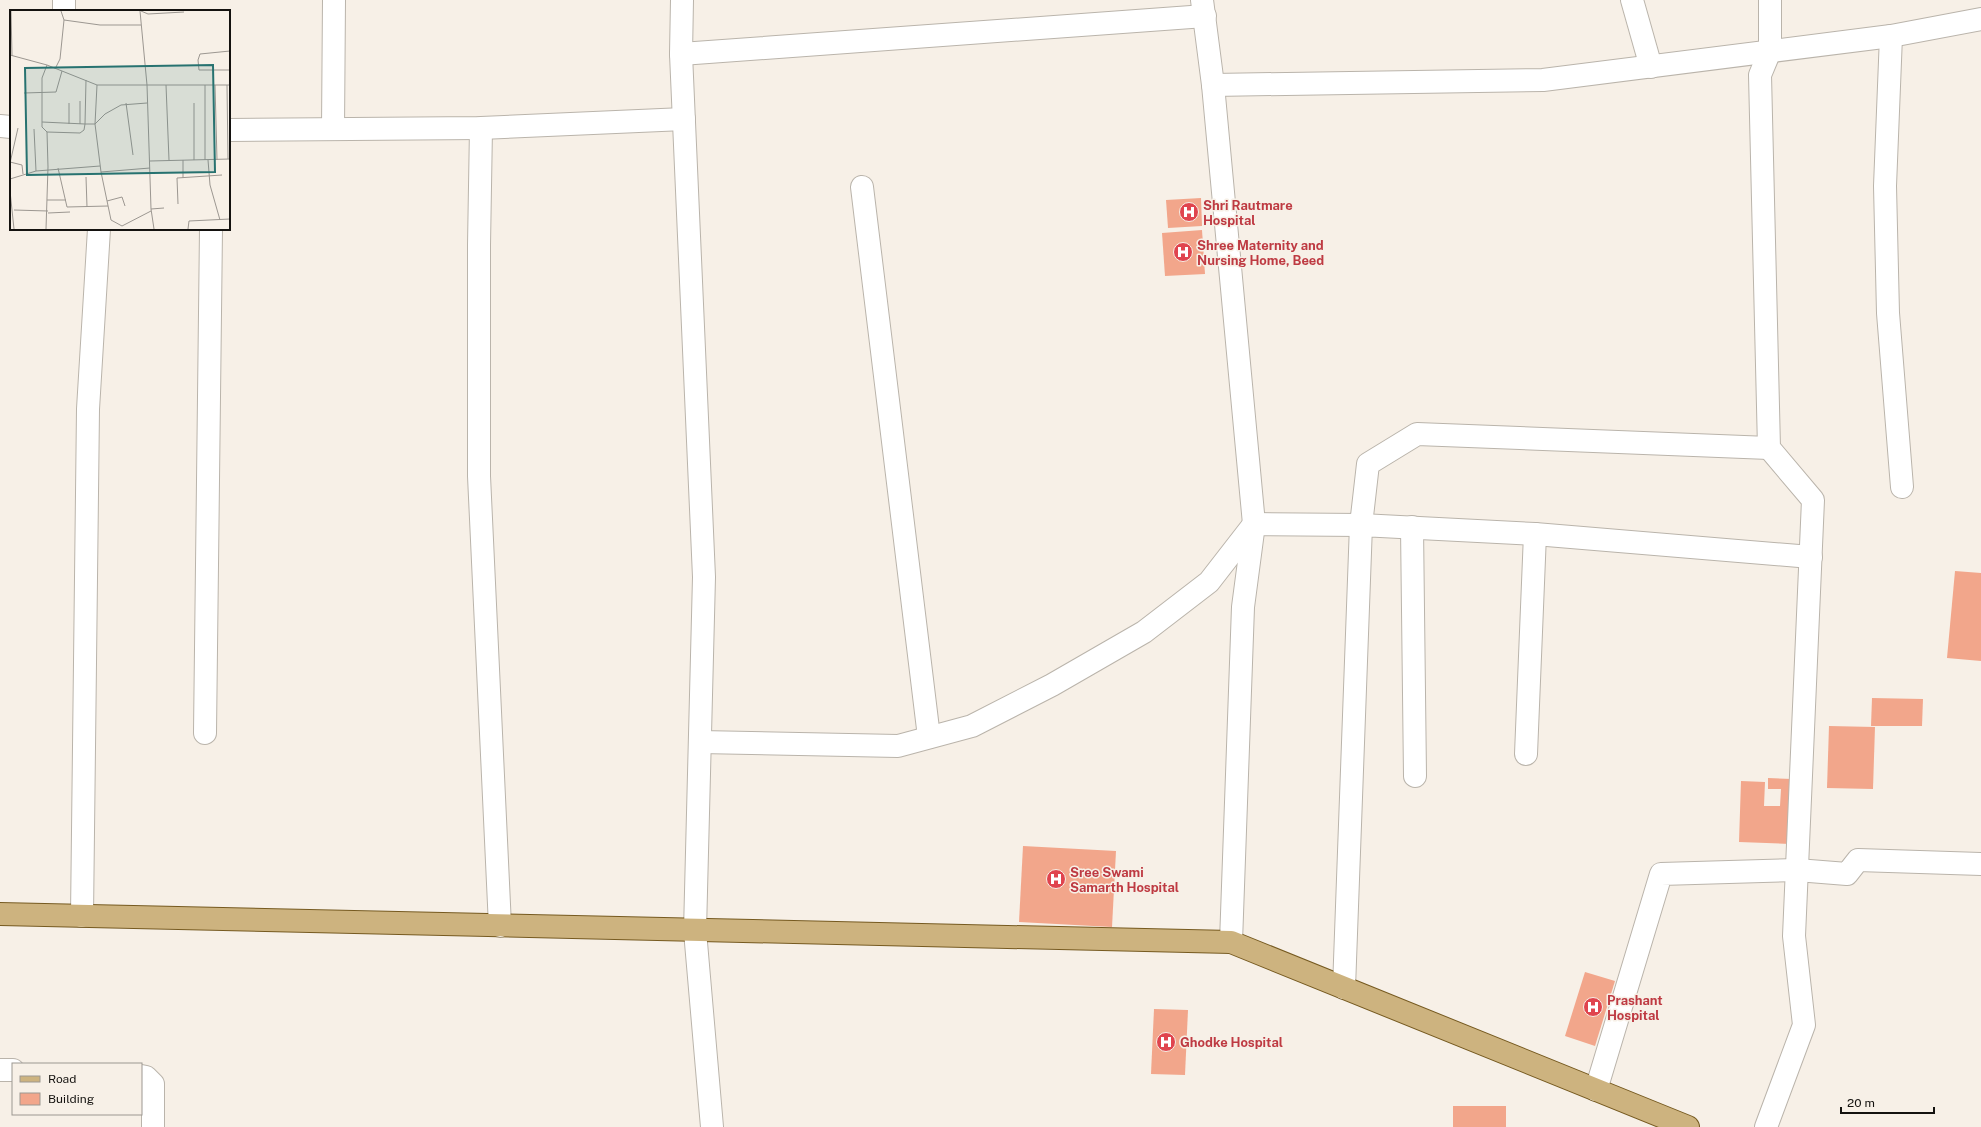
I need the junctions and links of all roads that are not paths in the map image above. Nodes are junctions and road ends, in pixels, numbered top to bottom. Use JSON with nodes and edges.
{"nodes":[{"id":1,"x":334,"y":0,"type":"edge"},
{"id":2,"x":682,"y":0,"type":"edge"},
{"id":3,"x":1632,"y":0,"type":"edge"},
{"id":4,"x":1770,"y":0,"type":"edge"},
{"id":5,"x":1203,"y":8,"type":"edge"},
{"id":6,"x":1981,"y":19,"type":"edge"},
{"id":7,"x":1891,"y":36,"type":"junction"},
{"id":8,"x":1770,"y":51,"type":"junction"},
{"id":9,"x":681,"y":54,"type":"junction"},
{"id":10,"x":1651,"y":67,"type":"junction"},
{"id":11,"x":1213,"y":85,"type":"junction"},
{"id":12,"x":684,"y":119,"type":"junction"},
{"id":13,"x":0,"y":126,"type":"edge"},
{"id":14,"x":10,"y":127,"type":"edge"},
{"id":15,"x":481,"y":128,"type":"junction"},
{"id":16,"x":333,"y":129,"type":"junction"},
{"id":17,"x":230,"y":130,"type":"edge"},
{"id":18,"x":862,"y":187,"type":"dead end"},
{"id":19,"x":99,"y":230,"type":"edge"},
{"id":20,"x":210,"y":230,"type":"edge"},
{"id":21,"x":1769,"y":448,"type":"junction"},
{"id":22,"x":1902,"y":487,"type":"dead end"},
{"id":23,"x":1254,"y":524,"type":"junction"},
{"id":24,"x":1361,"y":525,"type":"junction"},
{"id":25,"x":1412,"y":527,"type":"junction"},
{"id":26,"x":1535,"y":534,"type":"junction"},
{"id":27,"x":1811,"y":557,"type":"junction"},
{"id":28,"x":205,"y":733,"type":"dead end"},
{"id":29,"x":929,"y":738,"type":"junction"},
{"id":30,"x":700,"y":742,"type":"junction"},
{"id":31,"x":1526,"y":754,"type":"dead end"},
{"id":32,"x":1415,"y":776,"type":"dead end"},
{"id":33,"x":1981,"y":864,"type":"edge"},
{"id":34,"x":1797,"y":870,"type":"junction"},
{"id":35,"x":0,"y":914,"type":"edge"},
{"id":36,"x":82,"y":916,"type":"junction"},
{"id":37,"x":500,"y":926,"type":"junction"},
{"id":38,"x":695,"y":931,"type":"junction"},
{"id":39,"x":1231,"y":942,"type":"junction"},
{"id":40,"x":1344,"y":988,"type":"junction"},
{"id":41,"x":0,"y":1070,"type":"edge"},
{"id":42,"x":12,"y":1070,"type":"edge"},
{"id":43,"x":142,"y":1076,"type":"edge"},
{"id":44,"x":1596,"y":1090,"type":"junction"},
{"id":45,"x":1661,"y":1122,"type":"edge"},
{"id":46,"x":153,"y":1127,"type":"edge"},
{"id":47,"x":712,"y":1127,"type":"edge"},
{"id":48,"x":1688,"y":1127,"type":"edge"},
{"id":49,"x":1766,"y":1127,"type":"edge"}],
"edges":[{"from":1,"to":16,"type":"street"},
{"from":2,"to":9,"type":"street"},
{"from":3,"to":10,"type":"street"},
{"from":4,"to":8,"type":"street"},
{"from":5,"to":9,"type":"street"},
{"from":5,"to":11,"type":"street"},
{"from":6,"to":7,"type":"street"},
{"from":7,"to":8,"type":"street"},
{"from":7,"to":22,"type":"street"},
{"from":8,"to":10,"type":"street"},
{"from":8,"to":21,"type":"street"},
{"from":9,"to":12,"type":"street"},
{"from":10,"to":11,"type":"street"},
{"from":11,"to":23,"type":"street"},
{"from":12,"to":15,"type":"street"},
{"from":12,"to":30,"type":"street"},
{"from":13,"to":14,"type":"street"},
{"from":15,"to":16,"type":"street"},
{"from":15,"to":37,"type":"street"},
{"from":16,"to":17,"type":"street"},
{"from":18,"to":29,"type":"street"},
{"from":19,"to":36,"type":"street"},
{"from":20,"to":28,"type":"street"},
{"from":21,"to":24,"type":"street"},
{"from":21,"to":27,"type":"street"},
{"from":23,"to":24,"type":"street"},
{"from":23,"to":29,"type":"street"},
{"from":23,"to":39,"type":"street"},
{"from":24,"to":25,"type":"street"},
{"from":24,"to":40,"type":"street"},
{"from":25,"to":26,"type":"street"},
{"from":25,"to":32,"type":"street"},
{"from":26,"to":27,"type":"street"},
{"from":26,"to":31,"type":"street"},
{"from":27,"to":34,"type":"street"},
{"from":29,"to":30,"type":"street"},
{"from":30,"to":38,"type":"street"},
{"from":33,"to":34,"type":"street"},
{"from":34,"to":44,"type":"street"},
{"from":34,"to":49,"type":"street"},
{"from":35,"to":36,"type":"main road"},
{"from":36,"to":37,"type":"main road"},
{"from":37,"to":38,"type":"main road"},
{"from":38,"to":39,"type":"main road"},
{"from":38,"to":47,"type":"street"},
{"from":39,"to":40,"type":"main road"},
{"from":40,"to":44,"type":"main road"},
{"from":41,"to":42,"type":"street"},
{"from":43,"to":46,"type":"street"},
{"from":44,"to":45,"type":"main road"},
{"from":45,"to":48,"type":"main road"}]}
